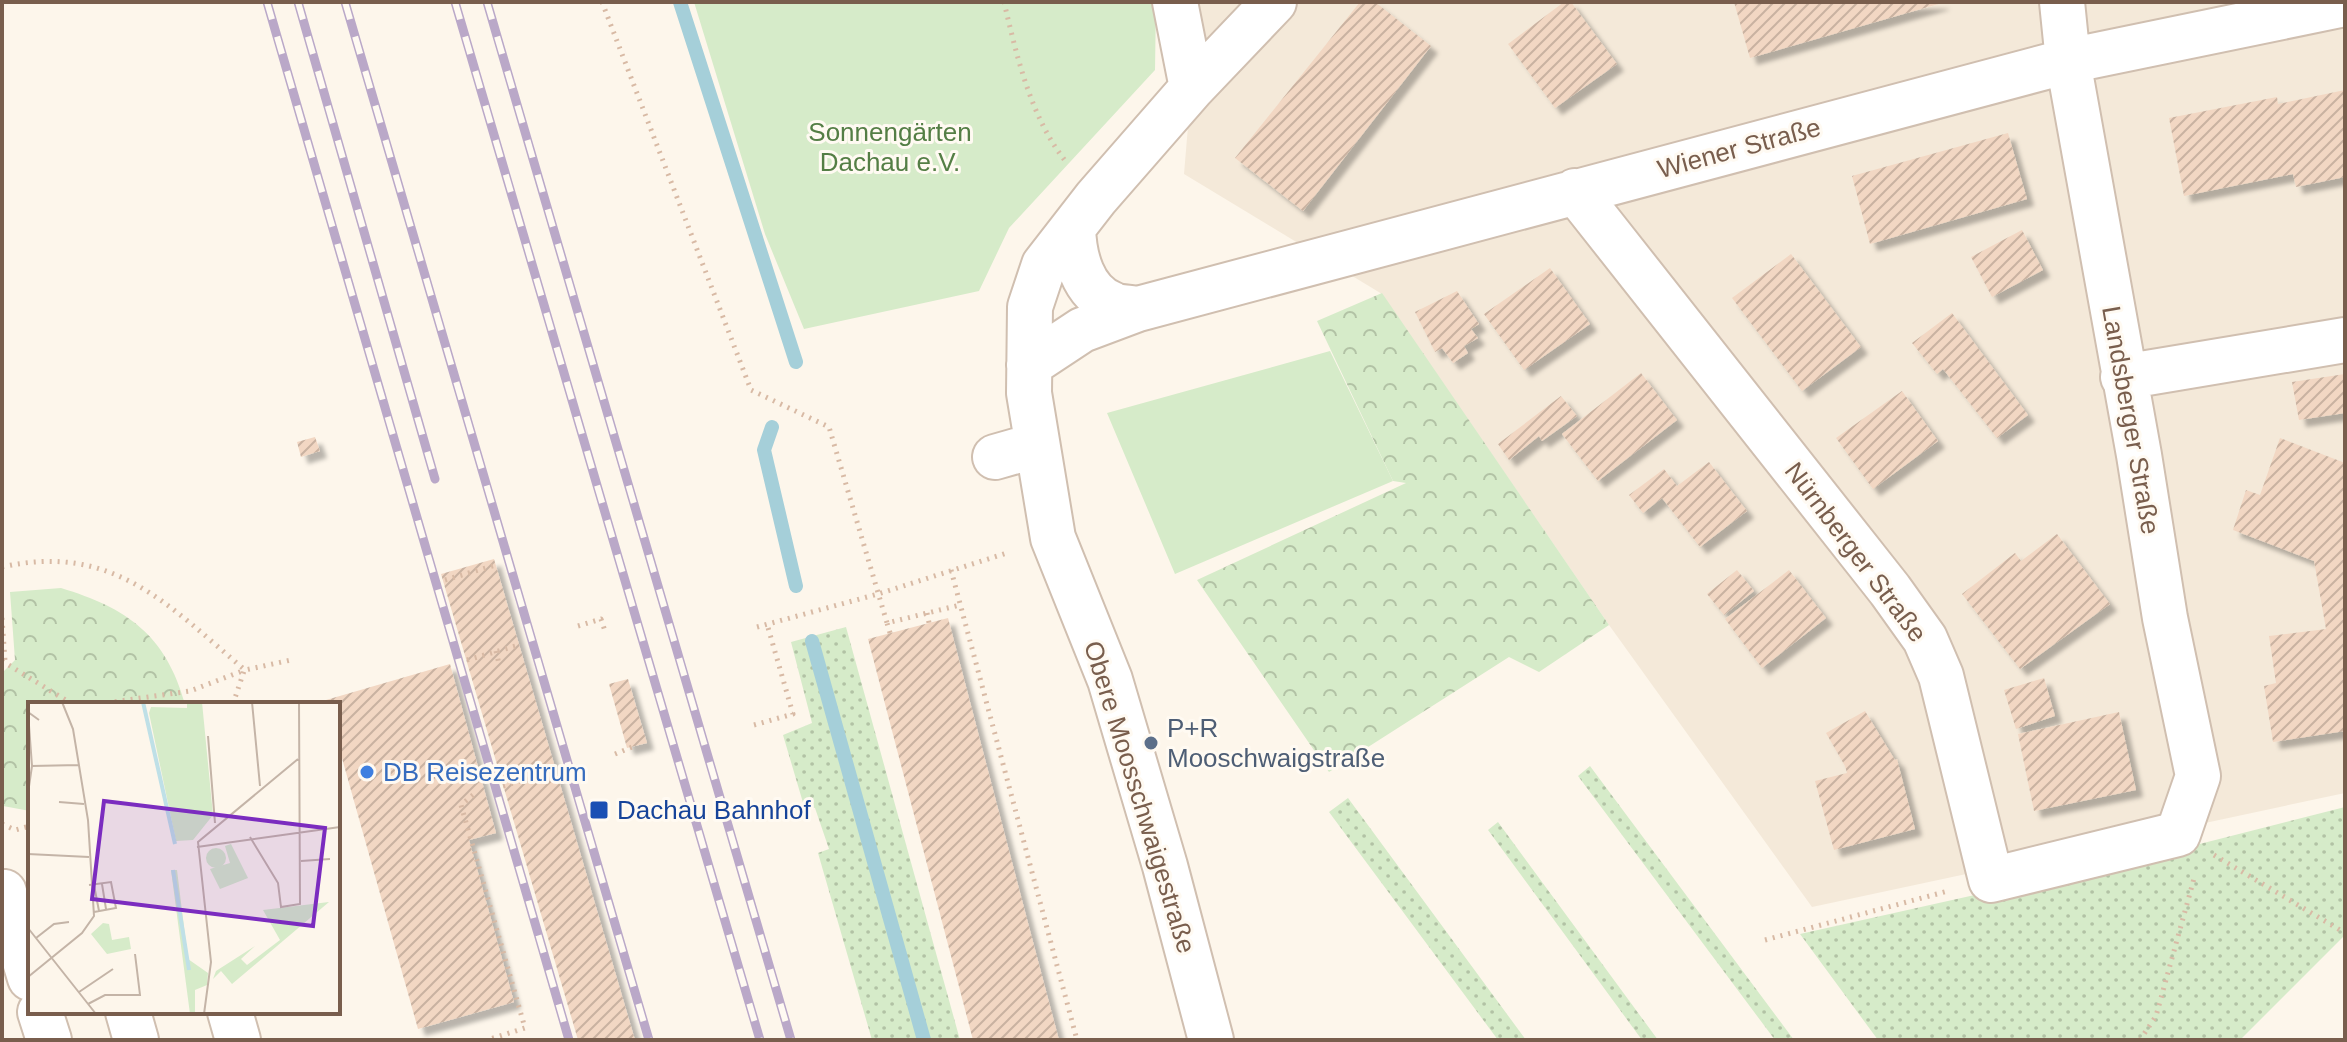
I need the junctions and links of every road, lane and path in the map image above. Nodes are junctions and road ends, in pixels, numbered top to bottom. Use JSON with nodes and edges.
{"nodes":[{"id":1,"x":602,"y":2,"type":"edge"},
{"id":2,"x":1004,"y":2,"type":"edge"},
{"id":3,"x":1175,"y":2,"type":"edge"},
{"id":4,"x":1274,"y":2,"type":"edge"},
{"id":5,"x":2062,"y":2,"type":"edge"},
{"id":6,"x":2345,"y":4,"type":"edge"},
{"id":7,"x":2068,"y":61,"type":"junction"},
{"id":8,"x":1192,"y":88,"type":"junction"},
{"id":9,"x":1058,"y":152,"type":"dead end"},
{"id":10,"x":1575,"y":191,"type":"junction"},
{"id":11,"x":1073,"y":228,"type":"junction"},
{"id":12,"x":1138,"y":309,"type":"junction"},
{"id":13,"x":2345,"y":340,"type":"edge"},
{"id":14,"x":1029,"y":365,"type":"junction"},
{"id":15,"x":2123,"y":377,"type":"junction"},
{"id":16,"x":1037,"y":445,"type":"junction"},
{"id":17,"x":995,"y":457,"type":"dead end"},
{"id":18,"x":1053,"y":538,"type":"junction"},
{"id":19,"x":496,"y":565,"type":"dead end"},
{"id":20,"x":2,"y":567,"type":"edge"},
{"id":21,"x":951,"y":570,"type":"junction"},
{"id":22,"x":445,"y":580,"type":"dead end"},
{"id":23,"x":878,"y":594,"type":"junction"},
{"id":24,"x":960,"y":605,"type":"junction"},
{"id":25,"x":927,"y":613,"type":"junction"},
{"id":26,"x":2,"y":618,"type":"edge"},
{"id":27,"x":887,"y":623,"type":"junction"},
{"id":28,"x":929,"y":623,"type":"dead end"},
{"id":29,"x":767,"y":624,"type":"junction"},
{"id":30,"x":578,"y":626,"type":"dead end"},
{"id":31,"x":757,"y":627,"type":"dead end"},
{"id":32,"x":890,"y":633,"type":"dead end"},
{"id":33,"x":606,"y":634,"type":"dead end"},
{"id":34,"x":519,"y":645,"type":"dead end"},
{"id":35,"x":496,"y":651,"type":"junction"},
{"id":36,"x":291,"y":660,"type":"dead end"},
{"id":37,"x":467,"y":660,"type":"dead end"},
{"id":38,"x":3,"y":661,"type":"edge"},
{"id":39,"x":499,"y":664,"type":"dead end"},
{"id":40,"x":245,"y":670,"type":"junction"},
{"id":41,"x":69,"y":702,"type":"edge"},
{"id":42,"x":113,"y":702,"type":"edge"},
{"id":43,"x":234,"y":702,"type":"edge"},
{"id":44,"x":754,"y":725,"type":"dead end"},
{"id":45,"x":637,"y":745,"type":"dead end"},
{"id":46,"x":615,"y":754,"type":"dead end"},
{"id":47,"x":556,"y":771,"type":"dead end"},
{"id":48,"x":503,"y":786,"type":"dead end"},
{"id":49,"x":473,"y":795,"type":"dead end"},
{"id":50,"x":2,"y":824,"type":"edge"},
{"id":51,"x":28,"y":827,"type":"edge"},
{"id":52,"x":2178,"y":834,"type":"junction"},
{"id":53,"x":1991,"y":880,"type":"junction"},
{"id":54,"x":12,"y":889,"type":"edge"},
{"id":55,"x":2345,"y":933,"type":"edge"},
{"id":56,"x":1765,"y":940,"type":"dead end"},
{"id":57,"x":28,"y":968,"type":"edge"},
{"id":58,"x":41,"y":1014,"type":"edge"},
{"id":59,"x":129,"y":1014,"type":"edge"},
{"id":60,"x":231,"y":1014,"type":"edge"},
{"id":61,"x":49,"y":1040,"type":"edge"},
{"id":62,"x":136,"y":1040,"type":"edge"},
{"id":63,"x":238,"y":1040,"type":"edge"},
{"id":64,"x":487,"y":1040,"type":"edge"},
{"id":65,"x":1077,"y":1040,"type":"edge"},
{"id":66,"x":1211,"y":1040,"type":"edge"},
{"id":67,"x":2140,"y":1040,"type":"edge"}],
"edges":[{"from":1,"to":23,"type":"path"},
{"from":2,"to":9,"type":"path"},
{"from":3,"to":8,"type":"street"},
{"from":4,"to":8,"type":"street","name":"Obere Moosschwaigestraße"},
{"from":5,"to":7,"type":"street","name":"Landsberger Straße"},
{"from":6,"to":7,"type":"street","name":"Wiener Straße"},
{"from":7,"to":10,"type":"street","name":"Wiener Straße"},
{"from":7,"to":15,"type":"street","name":"Landsberger Straße"},
{"from":8,"to":11,"type":"street","name":"Obere Moosschwaigestraße"},
{"from":10,"to":12,"type":"street","name":"Wiener Straße"},
{"from":10,"to":53,"type":"street","name":"Nürnberger Straße"},
{"from":11,"to":12,"type":"street"},
{"from":11,"to":14,"type":"street","name":"Obere Moosschwaigestraße"},
{"from":12,"to":14,"type":"street","name":"Wiener Straße"},
{"from":13,"to":15,"type":"street"},
{"from":14,"to":16,"type":"street","name":"Obere Moosschwaigestraße"},
{"from":15,"to":52,"type":"street","name":"Landsberger Straße"},
{"from":16,"to":17,"type":"street"},
{"from":16,"to":18,"type":"street","name":"Obere Moosschwaigestraße"},
{"from":18,"to":21,"type":"path"},
{"from":18,"to":66,"type":"street","name":"Obere Moosschwaigestraße"},
{"from":19,"to":22,"type":"path"},
{"from":20,"to":40,"type":"path"},
{"from":21,"to":23,"type":"path"},
{"from":21,"to":24,"type":"path"},
{"from":23,"to":27,"type":"path"},
{"from":23,"to":29,"type":"path"},
{"from":24,"to":25,"type":"path"},
{"from":24,"to":65,"type":"path"},
{"from":25,"to":27,"type":"path"},
{"from":25,"to":28,"type":"path"},
{"from":26,"to":38,"type":"path"},
{"from":27,"to":32,"type":"path"},
{"from":29,"to":31,"type":"path"},
{"from":29,"to":44,"type":"path"},
{"from":30,"to":33,"type":"path"},
{"from":34,"to":35,"type":"path"},
{"from":35,"to":37,"type":"path"},
{"from":35,"to":39,"type":"path"},
{"from":36,"to":40,"type":"path"},
{"from":38,"to":41,"type":"path"},
{"from":40,"to":42,"type":"path"},
{"from":40,"to":43,"type":"path"},
{"from":45,"to":46,"type":"path"},
{"from":47,"to":48,"type":"path"},
{"from":49,"to":64,"type":"path"},
{"from":50,"to":51,"type":"path"},
{"from":52,"to":53,"type":"street"},
{"from":52,"to":55,"type":"path"},
{"from":52,"to":67,"type":"path"},
{"from":53,"to":56,"type":"path"},
{"from":54,"to":57,"type":"street"},
{"from":58,"to":61,"type":"street"},
{"from":59,"to":62,"type":"street"},
{"from":60,"to":63,"type":"street"}]}
